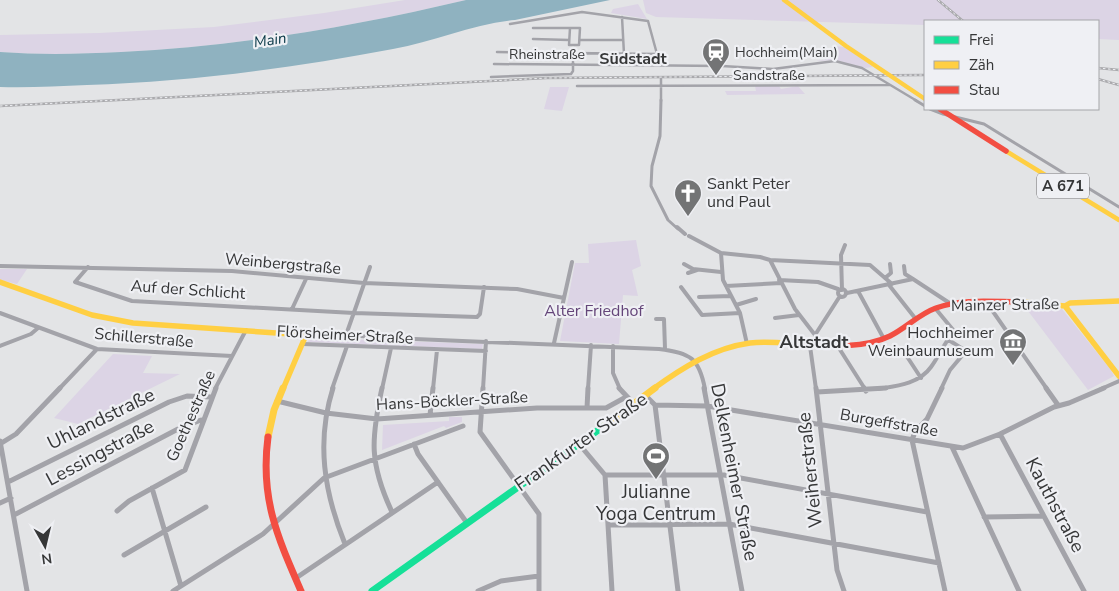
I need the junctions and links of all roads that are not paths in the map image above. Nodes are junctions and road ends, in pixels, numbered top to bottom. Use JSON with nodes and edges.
{"nodes":[{"id":1,"x":786,"y":0,"type":"edge"},
{"id":2,"x":622,"y":16,"type":"junction"},
{"id":3,"x":544,"y":23,"type":"dead end"},
{"id":4,"x":510,"y":24,"type":"dead end"},
{"id":5,"x":533,"y":28,"type":"dead end"},
{"id":6,"x":543,"y":28,"type":"junction"},
{"id":7,"x":570,"y":28,"type":"junction"},
{"id":8,"x":533,"y":39,"type":"dead end"},
{"id":9,"x":569,"y":40,"type":"junction"},
{"id":10,"x":580,"y":40,"type":"junction"},
{"id":11,"x":623,"y":40,"type":"junction"},
{"id":12,"x":546,"y":45,"type":"dead end"},
{"id":13,"x":572,"y":45,"type":"junction"},
{"id":14,"x":594,"y":46,"type":"dead end"},
{"id":15,"x":497,"y":52,"type":"dead end"},
{"id":16,"x":545,"y":53,"type":"junction"},
{"id":17,"x":573,"y":53,"type":"junction"},
{"id":18,"x":594,"y":53,"type":"junction"},
{"id":19,"x":624,"y":54,"type":"junction"},
{"id":20,"x":658,"y":54,"type":"junction"},
{"id":21,"x":494,"y":64,"type":"dead end"},
{"id":22,"x":542,"y":64,"type":"junction"},
{"id":23,"x":573,"y":64,"type":"junction"},
{"id":24,"x":660,"y":65,"type":"junction"},
{"id":25,"x":492,"y":77,"type":"dead end"},
{"id":26,"x":660,"y":78,"type":"dead end"},
{"id":27,"x":888,"y":84,"type":"junction"},
{"id":28,"x":577,"y":86,"type":"dead end"},
{"id":29,"x":661,"y":87,"type":"junction"},
{"id":30,"x":924,"y":97,"type":"edge"},
{"id":31,"x":924,"y":105,"type":"edge"},
{"id":32,"x":932,"y":110,"type":"edge"},
{"id":33,"x":942,"y":110,"type":"edge"},
{"id":34,"x":946,"y":110,"type":"edge"},
{"id":35,"x":1008,"y":151,"type":"junction"},
{"id":36,"x":1119,"y":207,"type":"edge"},
{"id":37,"x":1119,"y":216,"type":"edge"},
{"id":38,"x":666,"y":217,"type":"joint"},
{"id":39,"x":1119,"y":220,"type":"edge"},
{"id":40,"x":845,"y":245,"type":"dead end"},
{"id":41,"x":721,"y":252,"type":"junction"},
{"id":42,"x":770,"y":260,"type":"junction"},
{"id":43,"x":572,"y":262,"type":"dead end"},
{"id":44,"x":842,"y":262,"type":"junction"},
{"id":45,"x":684,"y":264,"type":"dead end"},
{"id":46,"x":890,"y":264,"type":"dead end"},
{"id":47,"x":0,"y":266,"type":"edge"},
{"id":48,"x":88,"y":266,"type":"junction"},
{"id":49,"x":904,"y":266,"type":"dead end"},
{"id":50,"x":370,"y":267,"type":"dead end"},
{"id":51,"x":697,"y":270,"type":"junction"},
{"id":52,"x":721,"y":272,"type":"junction"},
{"id":53,"x":688,"y":273,"type":"dead end"},
{"id":54,"x":885,"y":278,"type":"junction"},
{"id":55,"x":306,"y":279,"type":"junction"},
{"id":56,"x":913,"y":279,"type":"junction"},
{"id":57,"x":780,"y":281,"type":"junction"},
{"id":58,"x":0,"y":282,"type":"edge"},
{"id":59,"x":364,"y":283,"type":"junction"},
{"id":60,"x":891,"y":285,"type":"junction"},
{"id":61,"x":726,"y":286,"type":"junction"},
{"id":62,"x":484,"y":287,"type":"junction"},
{"id":63,"x":681,"y":287,"type":"dead end"},
{"id":64,"x":840,"y":289,"type":"junction"},
{"id":65,"x":858,"y":291,"type":"junction"},
{"id":66,"x":847,"y":293,"type":"junction"},
{"id":67,"x":731,"y":296,"type":"junction"},
{"id":68,"x":840,"y":296,"type":"junction"},
{"id":69,"x":699,"y":297,"type":"dead end"},
{"id":70,"x":564,"y":298,"type":"junction"},
{"id":71,"x":756,"y":299,"type":"dead end"},
{"id":72,"x":1119,"y":302,"type":"edge"},
{"id":73,"x":987,"y":303,"type":"junction"},
{"id":74,"x":951,"y":304,"type":"junction"},
{"id":75,"x":736,"y":305,"type":"junction"},
{"id":76,"x":1065,"y":306,"type":"junction"},
{"id":77,"x":935,"y":308,"type":"junction"},
{"id":78,"x":292,"y":309,"type":"junction"},
{"id":79,"x":0,"y":313,"type":"edge"},
{"id":80,"x":354,"y":313,"type":"junction"},
{"id":81,"x":740,"y":313,"type":"junction"},
{"id":82,"x":799,"y":315,"type":"junction"},
{"id":83,"x":776,"y":318,"type":"dead end"},
{"id":84,"x":915,"y":318,"type":"junction"},
{"id":85,"x":656,"y":319,"type":"dead end"},
{"id":86,"x":38,"y":328,"type":"junction"},
{"id":87,"x":246,"y":330,"type":"junction"},
{"id":88,"x":306,"y":335,"type":"junction"},
{"id":89,"x":346,"y":335,"type":"junction"},
{"id":90,"x":815,"y":335,"type":"junction"},
{"id":91,"x":884,"y":339,"type":"junction"},
{"id":92,"x":947,"y":339,"type":"junction"},
{"id":93,"x":486,"y":341,"type":"junction"},
{"id":94,"x":554,"y":343,"type":"junction"},
{"id":95,"x":303,"y":344,"type":"junction"},
{"id":96,"x":747,"y":344,"type":"junction"},
{"id":97,"x":591,"y":345,"type":"junction"},
{"id":98,"x":837,"y":345,"type":"junction"},
{"id":99,"x":0,"y":346,"type":"edge"},
{"id":100,"x":347,"y":346,"type":"junction"},
{"id":101,"x":613,"y":346,"type":"junction"},
{"id":102,"x":814,"y":346,"type":"junction"},
{"id":103,"x":391,"y":348,"type":"junction"},
{"id":104,"x":97,"y":349,"type":"junction"},
{"id":105,"x":665,"y":349,"type":"junction"},
{"id":106,"x":437,"y":350,"type":"junction"},
{"id":107,"x":486,"y":351,"type":"junction"},
{"id":108,"x":904,"y":352,"type":"dead end"},
{"id":109,"x":232,"y":356,"type":"junction"},
{"id":110,"x":695,"y":361,"type":"junction"},
{"id":111,"x":1109,"y":362,"type":"junction"},
{"id":112,"x":1119,"y":369,"type":"edge"},
{"id":113,"x":1119,"y":376,"type":"edge"},
{"id":114,"x":921,"y":378,"type":"junction"},
{"id":115,"x":1119,"y":381,"type":"edge"},
{"id":116,"x":866,"y":391,"type":"junction"},
{"id":117,"x":817,"y":392,"type":"junction"},
{"id":118,"x":646,"y":396,"type":"junction"},
{"id":119,"x":211,"y":397,"type":"junction"},
{"id":120,"x":626,"y":397,"type":"junction"},
{"id":121,"x":277,"y":401,"type":"junction"},
{"id":122,"x":635,"y":405,"type":"junction"},
{"id":123,"x":655,"y":405,"type":"junction"},
{"id":124,"x":1058,"y":405,"type":"junction"},
{"id":125,"x":707,"y":406,"type":"junction"},
{"id":126,"x":587,"y":408,"type":"junction"},
{"id":127,"x":481,"y":411,"type":"junction"},
{"id":128,"x":326,"y":413,"type":"junction"},
{"id":129,"x":430,"y":415,"type":"junction"},
{"id":130,"x":377,"y":419,"type":"junction"},
{"id":131,"x":201,"y":420,"type":"junction"},
{"id":132,"x":821,"y":425,"type":"junction"},
{"id":133,"x":463,"y":426,"type":"dead end"},
{"id":134,"x":1000,"y":434,"type":"junction"},
{"id":135,"x":912,"y":440,"type":"junction"},
{"id":136,"x":0,"y":443,"type":"edge"},
{"id":137,"x":414,"y":444,"type":"junction"},
{"id":138,"x":579,"y":444,"type":"junction"},
{"id":139,"x":952,"y":447,"type":"junction"},
{"id":140,"x":374,"y":458,"type":"junction"},
{"id":141,"x":663,"y":474,"type":"junction"},
{"id":142,"x":605,"y":475,"type":"junction"},
{"id":143,"x":720,"y":475,"type":"junction"},
{"id":144,"x":324,"y":478,"type":"junction"},
{"id":145,"x":8,"y":482,"type":"junction"},
{"id":146,"x":438,"y":482,"type":"junction"},
{"id":147,"x":520,"y":486,"type":"junction"},
{"id":148,"x":152,"y":488,"type":"junction"},
{"id":149,"x":828,"y":493,"type":"junction"},
{"id":150,"x":11,"y":498,"type":"junction"},
{"id":151,"x":0,"y":503,"type":"edge"},
{"id":152,"x":206,"y":507,"type":"dead end"},
{"id":153,"x":117,"y":511,"type":"dead end"},
{"id":154,"x":392,"y":512,"type":"junction"},
{"id":155,"x":928,"y":512,"type":"junction"},
{"id":156,"x":14,"y":516,"type":"junction"},
{"id":157,"x":1043,"y":516,"type":"junction"},
{"id":158,"x":984,"y":517,"type":"junction"},
{"id":159,"x":467,"y":524,"type":"junction"},
{"id":160,"x":729,"y":524,"type":"junction"},
{"id":161,"x":609,"y":525,"type":"junction"},
{"id":162,"x":273,"y":526,"type":"junction"},
{"id":163,"x":669,"y":526,"type":"junction"},
{"id":164,"x":165,"y":531,"type":"junction"},
{"id":165,"x":833,"y":543,"type":"junction"},
{"id":166,"x":345,"y":544,"type":"junction"},
{"id":167,"x":124,"y":555,"type":"dead end"},
{"id":168,"x":939,"y":563,"type":"junction"},
{"id":169,"x":539,"y":576,"type":"junction"},
{"id":170,"x":296,"y":578,"type":"junction"},
{"id":171,"x":181,"y":586,"type":"junction"},
{"id":172,"x":27,"y":591,"type":"edge"},
{"id":173,"x":174,"y":591,"type":"edge"},
{"id":174,"x":301,"y":591,"type":"edge"},
{"id":175,"x":372,"y":591,"type":"edge"},
{"id":176,"x":478,"y":591,"type":"edge"},
{"id":177,"x":539,"y":591,"type":"edge"},
{"id":178,"x":612,"y":591,"type":"edge"},
{"id":179,"x":678,"y":591,"type":"edge"},
{"id":180,"x":742,"y":591,"type":"edge"},
{"id":181,"x":844,"y":591,"type":"edge"},
{"id":182,"x":945,"y":591,"type":"edge"},
{"id":183,"x":1019,"y":591,"type":"edge"},
{"id":184,"x":1084,"y":591,"type":"edge"}],
"edges":[{"from":1,"to":30,"type":"main road","bridge":true},
{"from":2,"to":4,"type":"street"},
{"from":2,"to":11,"type":"street"},
{"from":2,"to":20,"type":"street"},
{"from":3,"to":6,"type":"street"},
{"from":5,"to":6,"type":"street"},
{"from":6,"to":7,"type":"street"},
{"from":7,"to":9,"type":"street"},
{"from":7,"to":10,"type":"street"},
{"from":8,"to":9,"type":"street"},
{"from":9,"to":13,"type":"street"},
{"from":10,"to":11,"type":"street"},
{"from":10,"to":13,"type":"street"},
{"from":11,"to":19,"type":"street"},
{"from":12,"to":16,"type":"street"},
{"from":13,"to":17,"type":"street"},
{"from":14,"to":18,"type":"street"},
{"from":15,"to":16,"type":"street"},
{"from":16,"to":17,"type":"street"},
{"from":16,"to":22,"type":"street"},
{"from":17,"to":18,"type":"street"},
{"from":17,"to":23,"type":"street"},
{"from":18,"to":19,"type":"street"},
{"from":19,"to":20,"type":"street"},
{"from":20,"to":24,"type":"street"},
{"from":21,"to":22,"type":"street","name":"Rheinstraße"},
{"from":22,"to":23,"type":"street","name":"Rheinstraße"},
{"from":23,"to":24,"type":"street","name":"Rheinstraße"},
{"from":23,"to":25,"type":"street"},
{"from":24,"to":27,"type":"street","name":"Rheinstraße"},
{"from":26,"to":29,"type":"street"},
{"from":27,"to":29,"type":"street","name":"Sandstraße"},
{"from":27,"to":31,"type":"street"},
{"from":28,"to":29,"type":"street"},
{"from":29,"to":38,"type":"street"},
{"from":32,"to":36,"type":"street"},
{"from":33,"to":35,"type":"main road","number":"A 671","bridge":true},
{"from":34,"to":35,"type":"main road","number":"A 671","bridge":true},
{"from":35,"to":37,"type":"main road","number":"A 671"},
{"from":35,"to":39,"type":"main road","number":"A 671"},
{"from":38,"to":41,"type":"street"},
{"from":40,"to":44,"type":"street"},
{"from":41,"to":42,"type":"street"},
{"from":41,"to":52,"type":"street"},
{"from":42,"to":44,"type":"street"},
{"from":42,"to":57,"type":"street"},
{"from":43,"to":70,"type":"street"},
{"from":44,"to":54,"type":"street"},
{"from":44,"to":64,"type":"street"},
{"from":45,"to":51,"type":"street"},
{"from":46,"to":54,"type":"street"},
{"from":47,"to":48,"type":"street","name":"Weinbergstraße"},
{"from":48,"to":55,"type":"street","name":"Weinbergstraße"},
{"from":48,"to":78,"type":"street","name":"Auf der Schlicht"},
{"from":49,"to":56,"type":"street"},
{"from":50,"to":59,"type":"street"},
{"from":51,"to":52,"type":"street"},
{"from":51,"to":53,"type":"street"},
{"from":52,"to":61,"type":"street"},
{"from":54,"to":60,"type":"street"},
{"from":55,"to":59,"type":"street","name":"Weinbergstraße"},
{"from":55,"to":78,"type":"street"},
{"from":56,"to":60,"type":"street"},
{"from":56,"to":74,"type":"street"},
{"from":57,"to":61,"type":"street"},
{"from":57,"to":64,"type":"street"},
{"from":57,"to":82,"type":"street"},
{"from":58,"to":87,"type":"main road","name":"Flörsheimer Straße"},
{"from":59,"to":62,"type":"street","name":"Weinbergstraße"},
{"from":59,"to":80,"type":"street"},
{"from":60,"to":65,"type":"street"},
{"from":60,"to":84,"type":"street"},
{"from":61,"to":67,"type":"street"},
{"from":62,"to":70,"type":"street","name":"Weinbergstraße"},
{"from":62,"to":80,"type":"street","name":"Auf der Schlicht"},
{"from":63,"to":81,"type":"street"},
{"from":64,"to":66,"type":"street"},
{"from":64,"to":68,"type":"street"},
{"from":65,"to":66,"type":"street"},
{"from":65,"to":91,"type":"street"},
{"from":66,"to":68,"type":"street"},
{"from":67,"to":69,"type":"street"},
{"from":67,"to":75,"type":"street"},
{"from":68,"to":90,"type":"street"},
{"from":70,"to":94,"type":"street"},
{"from":71,"to":75,"type":"street"},
{"from":72,"to":76,"type":"main road","name":"Mainzer Straße"},
{"from":73,"to":74,"type":"main road","name":"Mainzer Straße"},
{"from":73,"to":76,"type":"main road","name":"Mainzer Straße"},
{"from":73,"to":124,"type":"street"},
{"from":74,"to":77,"type":"main road","name":"Mainzer Straße"},
{"from":75,"to":81,"type":"street"},
{"from":76,"to":111,"type":"main road"},
{"from":77,"to":84,"type":"main road","name":"Mainzer Straße"},
{"from":77,"to":92,"type":"street"},
{"from":78,"to":80,"type":"street","name":"Auf der Schlicht"},
{"from":79,"to":86,"type":"street","name":"Schillerstraße"},
{"from":80,"to":89,"type":"street"},
{"from":81,"to":96,"type":"street"},
{"from":82,"to":83,"type":"street"},
{"from":82,"to":90,"type":"street"},
{"from":84,"to":91,"type":"main road","name":"Mainzer Straße"},
{"from":85,"to":105,"type":"street"},
{"from":86,"to":99,"type":"street"},
{"from":86,"to":104,"type":"street","name":"Schillerstraße"},
{"from":87,"to":88,"type":"main road","name":"Flörsheimer Straße"},
{"from":87,"to":109,"type":"street","name":"Goethestraße"},
{"from":88,"to":89,"type":"street","name":"Flörsheimer Straße"},
{"from":88,"to":95,"type":"main road"},
{"from":89,"to":93,"type":"street","name":"Flörsheimer Straße"},
{"from":90,"to":102,"type":"street","name":"Weiherstraße"},
{"from":91,"to":98,"type":"main road","name":"Mainzer Straße"},
{"from":92,"to":114,"type":"street"},
{"from":92,"to":135,"type":"street"},
{"from":93,"to":94,"type":"street","name":"Flörsheimer Straße"},
{"from":93,"to":107,"type":"street"},
{"from":94,"to":97,"type":"street","name":"Flörsheimer Straße"},
{"from":95,"to":100,"type":"street","name":"Flörsheimer Straße"},
{"from":95,"to":121,"type":"main road"},
{"from":96,"to":102,"type":"main road","name":"Frankfurter Straße"},
{"from":96,"to":110,"type":"main road","name":"Frankfurter Straße"},
{"from":97,"to":101,"type":"street","name":"Flörsheimer Straße"},
{"from":97,"to":126,"type":"street"},
{"from":98,"to":102,"type":"main road","name":"Mainzer Straße"},
{"from":98,"to":116,"type":"street"},
{"from":100,"to":103,"type":"street","name":"Flörsheimer Straße"},
{"from":100,"to":128,"type":"street"},
{"from":101,"to":105,"type":"street","name":"Flörsheimer Straße"},
{"from":101,"to":120,"type":"street"},
{"from":102,"to":117,"type":"street","name":"Weiherstraße"},
{"from":103,"to":106,"type":"street","name":"Flörsheimer Straße"},
{"from":103,"to":130,"type":"street"},
{"from":104,"to":109,"type":"street","name":"Schillerstraße"},
{"from":104,"to":136,"type":"street"},
{"from":105,"to":110,"type":"street","name":"Flörsheimer Straße"},
{"from":106,"to":107,"type":"street","name":"Flörsheimer Straße"},
{"from":106,"to":129,"type":"street"},
{"from":107,"to":127,"type":"street"},
{"from":108,"to":114,"type":"street"},
{"from":109,"to":119,"type":"street","name":"Goethestraße"},
{"from":110,"to":118,"type":"main road","name":"Frankfurter Straße"},
{"from":110,"to":125,"type":"street","name":"Delkenheimer Straße"},
{"from":111,"to":112,"type":"main road"},
{"from":111,"to":113,"type":"main road"},
{"from":114,"to":116,"type":"street"},
{"from":115,"to":124,"type":"street","name":"Burgeffstraße"},
{"from":116,"to":117,"type":"street"},
{"from":117,"to":132,"type":"street","name":"Weiherstraße"},
{"from":118,"to":122,"type":"main road","name":"Frankfurter Straße"},
{"from":118,"to":123,"type":"street"},
{"from":119,"to":131,"type":"street","name":"Goethestraße"},
{"from":119,"to":145,"type":"street","name":"Uhlandstraße"},
{"from":120,"to":122,"type":"street"},
{"from":120,"to":126,"type":"street","name":"Hans-Böckler-Straße"},
{"from":121,"to":128,"type":"street","name":"Hans-Böckler-Straße"},
{"from":121,"to":162,"type":"main road"},
{"from":122,"to":138,"type":"main road","name":"Frankfurter Straße"},
{"from":123,"to":125,"type":"street","name":"Burgeffstraße"},
{"from":123,"to":141,"type":"street"},
{"from":124,"to":134,"type":"street","name":"Burgeffstraße"},
{"from":125,"to":132,"type":"street","name":"Burgeffstraße"},
{"from":125,"to":143,"type":"street","name":"Delkenheimer Straße"},
{"from":126,"to":127,"type":"street","name":"Hans-Böckler-Straße"},
{"from":127,"to":129,"type":"street","name":"Hans-Böckler-Straße"},
{"from":127,"to":147,"type":"street"},
{"from":128,"to":130,"type":"street","name":"Hans-Böckler-Straße"},
{"from":128,"to":144,"type":"street"},
{"from":129,"to":130,"type":"street","name":"Hans-Böckler-Straße"},
{"from":130,"to":140,"type":"street"},
{"from":131,"to":148,"type":"street","name":"Goethestraße"},
{"from":131,"to":156,"type":"street","name":"Lessingstraße"},
{"from":132,"to":135,"type":"street","name":"Burgeffstraße"},
{"from":132,"to":149,"type":"street","name":"Weiherstraße"},
{"from":133,"to":137,"type":"street"},
{"from":134,"to":139,"type":"street","name":"Burgeffstraße"},
{"from":134,"to":157,"type":"street","name":"Kauthstraße"},
{"from":135,"to":139,"type":"street","name":"Burgeffstraße"},
{"from":135,"to":155,"type":"street"},
{"from":136,"to":145,"type":"street"},
{"from":137,"to":140,"type":"street"},
{"from":137,"to":146,"type":"street"},
{"from":138,"to":142,"type":"street"},
{"from":138,"to":147,"type":"main road","name":"Frankfurter Straße"},
{"from":139,"to":158,"type":"street"},
{"from":140,"to":144,"type":"street"},
{"from":140,"to":154,"type":"street"},
{"from":141,"to":142,"type":"street"},
{"from":141,"to":143,"type":"street"},
{"from":141,"to":163,"type":"street"},
{"from":142,"to":161,"type":"street"},
{"from":143,"to":149,"type":"street"},
{"from":143,"to":160,"type":"street","name":"Delkenheimer Straße"},
{"from":144,"to":162,"type":"street"},
{"from":144,"to":166,"type":"street"},
{"from":145,"to":150,"type":"street"},
{"from":146,"to":154,"type":"street"},
{"from":146,"to":159,"type":"street"},
{"from":147,"to":159,"type":"main road","name":"Frankfurter Straße"},
{"from":147,"to":169,"type":"street"},
{"from":148,"to":153,"type":"street","name":"Goethestraße"},
{"from":148,"to":164,"type":"street"},
{"from":149,"to":155,"type":"street"},
{"from":149,"to":165,"type":"street","name":"Weiherstraße"},
{"from":150,"to":151,"type":"street"},
{"from":150,"to":156,"type":"street"},
{"from":152,"to":164,"type":"street"},
{"from":154,"to":166,"type":"street"},
{"from":155,"to":168,"type":"street"},
{"from":156,"to":172,"type":"street"},
{"from":157,"to":158,"type":"street"},
{"from":157,"to":184,"type":"street","name":"Kauthstraße"},
{"from":158,"to":183,"type":"street"},
{"from":159,"to":175,"type":"main road","name":"Frankfurter Straße"},
{"from":160,"to":163,"type":"street"},
{"from":160,"to":165,"type":"street"},
{"from":160,"to":180,"type":"street","name":"Delkenheimer Straße"},
{"from":161,"to":163,"type":"street"},
{"from":161,"to":178,"type":"street"},
{"from":162,"to":170,"type":"main road"},
{"from":162,"to":171,"type":"street"},
{"from":163,"to":179,"type":"street"},
{"from":164,"to":167,"type":"street"},
{"from":164,"to":171,"type":"street"},
{"from":165,"to":168,"type":"street"},
{"from":165,"to":181,"type":"street","name":"Weiherstraße"},
{"from":166,"to":170,"type":"street"},
{"from":168,"to":182,"type":"street"},
{"from":169,"to":176,"type":"street"},
{"from":169,"to":177,"type":"street"},
{"from":170,"to":174,"type":"main road"},
{"from":171,"to":173,"type":"street"}]}
